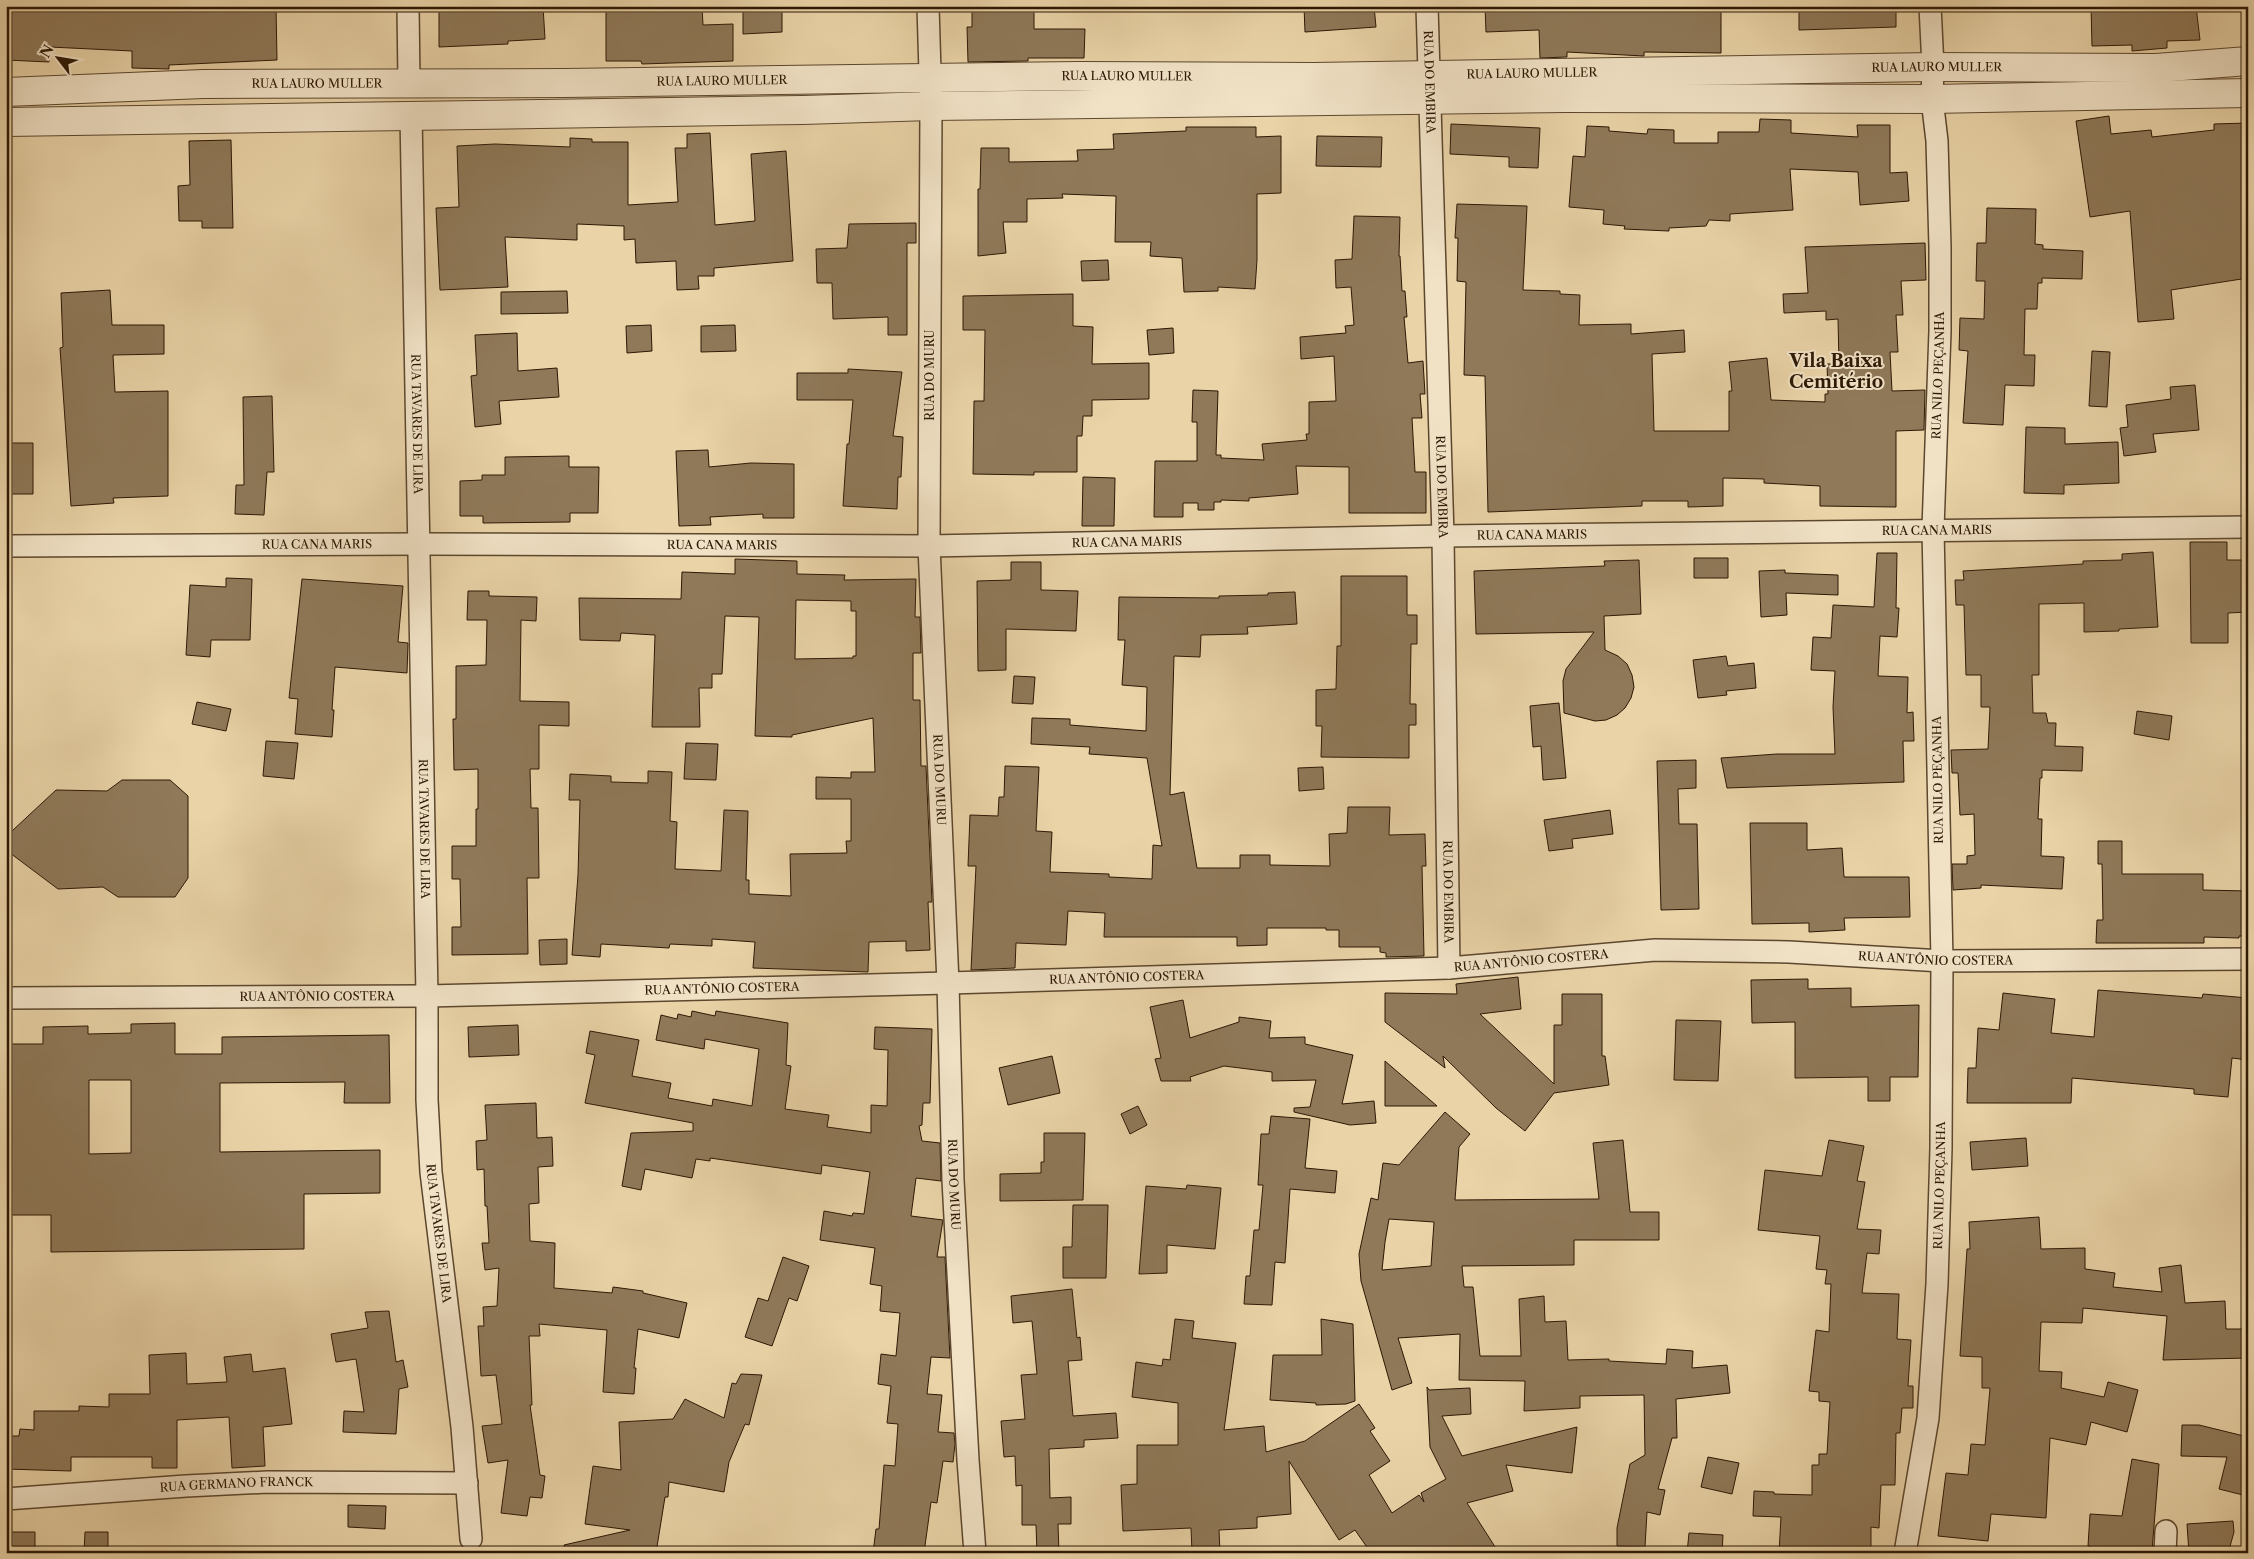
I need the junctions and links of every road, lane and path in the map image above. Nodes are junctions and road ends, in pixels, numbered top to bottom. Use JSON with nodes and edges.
{"nodes":[{"id":1,"x":408,"y":6,"type":"edge"},
{"id":2,"x":928,"y":6,"type":"edge"},
{"id":3,"x":1427,"y":6,"type":"edge"},
{"id":4,"x":1930,"y":6,"type":"edge"},
{"id":5,"x":2248,"y":61,"type":"edge"},
{"id":6,"x":1933,"y":67,"type":"junction"},
{"id":7,"x":929,"y":79,"type":"junction"},
{"id":8,"x":409,"y":82,"type":"junction"},
{"id":9,"x":1429,"y":88,"type":"junction"},
{"id":10,"x":1314,"y":89,"type":"junction"},
{"id":11,"x":6,"y":92,"type":"edge"},
{"id":12,"x":2248,"y":93,"type":"edge"},
{"id":13,"x":1932,"y":99,"type":"junction"},
{"id":14,"x":931,"y":106,"type":"junction"},
{"id":15,"x":411,"y":115,"type":"junction"},
{"id":16,"x":6,"y":122,"type":"edge"},
{"id":17,"x":2248,"y":527,"type":"edge"},
{"id":18,"x":1933,"y":529,"type":"junction"},
{"id":19,"x":1443,"y":536,"type":"junction"},
{"id":20,"x":420,"y":544,"type":"junction"},
{"id":21,"x":6,"y":546,"type":"edge"},
{"id":22,"x":929,"y":546,"type":"junction"},
{"id":23,"x":2248,"y":959,"type":"edge"},
{"id":24,"x":1942,"y":961,"type":"junction"},
{"id":25,"x":1449,"y":968,"type":"junction"},
{"id":26,"x":948,"y":983,"type":"junction"},
{"id":27,"x":427,"y":996,"type":"junction"},
{"id":28,"x":6,"y":998,"type":"edge"},
{"id":29,"x":468,"y":1483,"type":"junction"},
{"id":30,"x":6,"y":1499,"type":"edge"},
{"id":31,"x":2166,"y":1531,"type":"dead end"},
{"id":32,"x":472,"y":1539,"type":"dead end"},
{"id":33,"x":975,"y":1553,"type":"edge"},
{"id":34,"x":1905,"y":1553,"type":"edge"},
{"id":35,"x":2165,"y":1553,"type":"edge"}],
"edges":[{"from":1,"to":8,"type":"street"},
{"from":2,"to":7,"type":"street","name":"RUA DO MURU"},
{"from":3,"to":9,"type":"street","name":"RUA DO EMBIRA"},
{"from":4,"to":6,"type":"street","name":"RUA NILO PEÇANHA"},
{"from":5,"to":6,"type":"street","name":"RUA LAURO MULLER"},
{"from":6,"to":9,"type":"street","name":"RUA LAURO MULLER"},
{"from":6,"to":13,"type":"street","name":"RUA NILO PEÇANHA"},
{"from":7,"to":8,"type":"street","name":"RUA LAURO MULLER"},
{"from":7,"to":10,"type":"street","name":"RUA LAURO MULLER"},
{"from":7,"to":14,"type":"street","name":"RUA DO MURU"},
{"from":8,"to":11,"type":"street","name":"RUA LAURO MULLER"},
{"from":9,"to":10,"type":"street","name":"RUA LAURO MULLER"},
{"from":9,"to":13,"type":"street","name":"RUA LAURO MULLER"},
{"from":9,"to":19,"type":"street","name":"RUA DO EMBIRA"},
{"from":10,"to":14,"type":"street","name":"RUA LAURO MULLER"},
{"from":12,"to":13,"type":"street","name":"RUA LAURO MULLER"},
{"from":13,"to":18,"type":"street","name":"RUA NILO PEÇANHA"},
{"from":14,"to":15,"type":"street","name":"RUA LAURO MULLER"},
{"from":14,"to":22,"type":"street","name":"RUA DO MURU"},
{"from":15,"to":16,"type":"street","name":"RUA LAURO MULLER"},
{"from":15,"to":20,"type":"street","name":"RUA TAVARES DE LIRA"},
{"from":17,"to":18,"type":"street","name":"RUA CANA MARIS"},
{"from":18,"to":19,"type":"street","name":"RUA CANA MARIS"},
{"from":18,"to":24,"type":"street","name":"RUA NILO PEÇANHA"},
{"from":19,"to":22,"type":"street","name":"RUA CANA MARIS"},
{"from":19,"to":25,"type":"street","name":"RUA DO EMBIRA"},
{"from":20,"to":21,"type":"street","name":"RUA CANA MARIS"},
{"from":20,"to":22,"type":"street","name":"RUA CANA MARIS"},
{"from":20,"to":27,"type":"street","name":"RUA TAVARES DE LIRA"},
{"from":22,"to":26,"type":"street","name":"RUA DO MURU"},
{"from":23,"to":24,"type":"street","name":"RUA ANTÔNIO COSTERA"},
{"from":24,"to":25,"type":"street","name":"RUA ANTÔNIO COSTERA"},
{"from":24,"to":34,"type":"street","name":"RUA NILO PEÇANHA"},
{"from":25,"to":26,"type":"street","name":"RUA ANTÔNIO COSTERA"},
{"from":26,"to":27,"type":"street","name":"RUA ANTÔNIO COSTERA"},
{"from":26,"to":33,"type":"street","name":"RUA DO MURU"},
{"from":27,"to":28,"type":"street","name":"RUA ANTÔNIO COSTERA"},
{"from":27,"to":29,"type":"street","name":"RUA TAVARES DE LIRA"},
{"from":29,"to":30,"type":"street","name":"RUA GERMANO FRANCK"},
{"from":29,"to":32,"type":"street","name":"RUA TAVARES DE LIRA"},
{"from":31,"to":35,"type":"street"}]}
